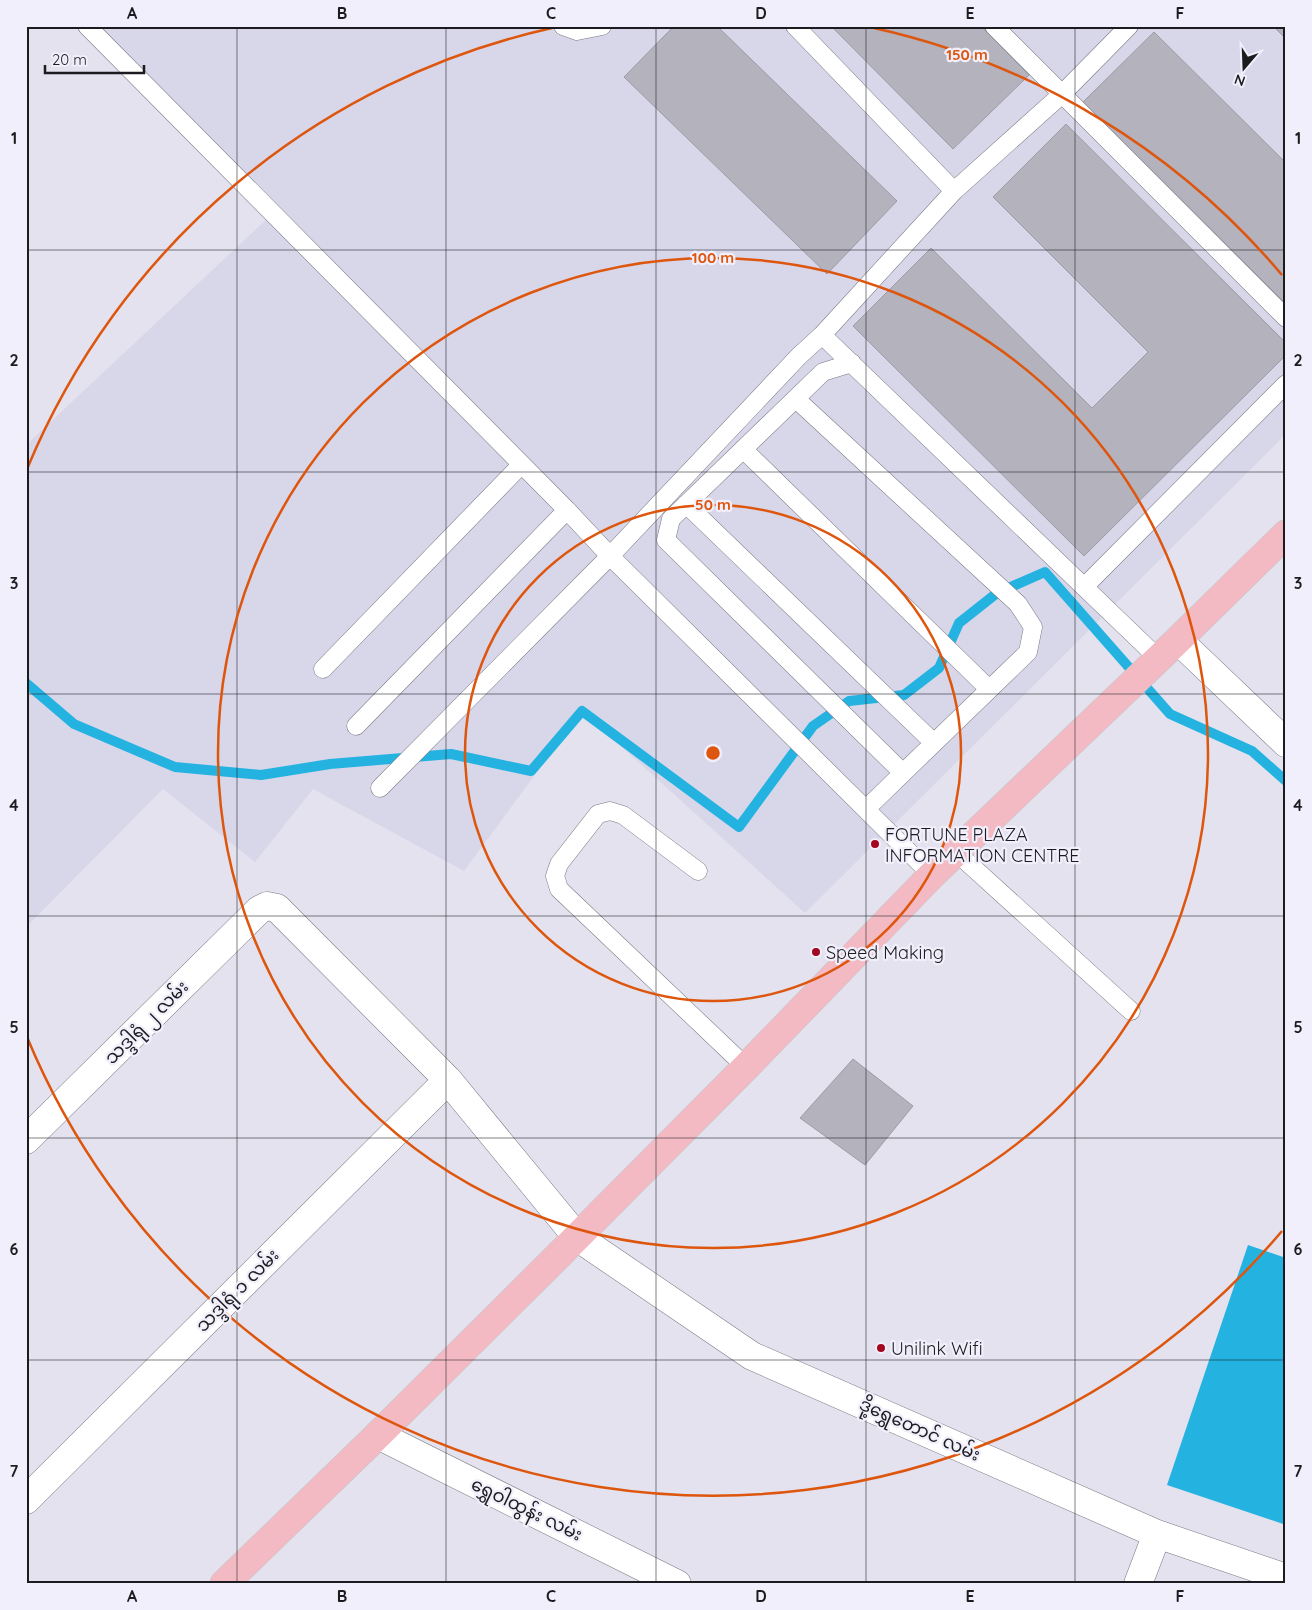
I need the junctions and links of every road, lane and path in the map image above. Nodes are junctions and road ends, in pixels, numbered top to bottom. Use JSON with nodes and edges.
{"nodes":[{"id":1,"x":87,"y":26,"type":"edge"},
{"id":2,"x":563,"y":26,"type":"edge"},
{"id":3,"x":602,"y":26,"type":"edge"},
{"id":4,"x":795,"y":26,"type":"edge"},
{"id":5,"x":994,"y":26,"type":"edge"},
{"id":6,"x":1129,"y":26,"type":"edge"},
{"id":7,"x":1061,"y":95,"type":"junction"},
{"id":8,"x":954,"y":191,"type":"junction"},
{"id":9,"x":1286,"y":318,"type":"edge"},
{"id":10,"x":822,"y":336,"type":"junction"},
{"id":11,"x":852,"y":363,"type":"junction"},
{"id":12,"x":1286,"y":384,"type":"edge"},
{"id":13,"x":796,"y":399,"type":"junction"},
{"id":14,"x":743,"y":449,"type":"junction"},
{"id":15,"x":521,"y":465,"type":"junction"},
{"id":16,"x":686,"y":504,"type":"junction"},
{"id":17,"x":568,"y":510,"type":"junction"},
{"id":18,"x":1286,"y":534,"type":"edge"},
{"id":19,"x":610,"y":556,"type":"junction"},
{"id":20,"x":1084,"y":587,"type":"junction"},
{"id":21,"x":1178,"y":640,"type":"junction"},
{"id":22,"x":1159,"y":659,"type":"junction"},
{"id":23,"x":323,"y":669,"type":"dead end"},
{"id":24,"x":990,"y":689,"type":"junction"},
{"id":25,"x":356,"y":726,"type":"dead end"},
{"id":26,"x":934,"y":743,"type":"junction"},
{"id":27,"x":1286,"y":743,"type":"edge"},
{"id":28,"x":903,"y":773,"type":"junction"},
{"id":29,"x":380,"y":788,"type":"dead end"},
{"id":30,"x":866,"y":809,"type":"junction"},
{"id":31,"x":956,"y":852,"type":"junction"},
{"id":32,"x":698,"y":871,"type":"dead end"},
{"id":33,"x":932,"y":875,"type":"junction"},
{"id":34,"x":267,"y":906,"type":"joint"},
{"id":35,"x":1131,"y":1011,"type":"dead end"},
{"id":36,"x":746,"y":1067,"type":"junction"},
{"id":37,"x":448,"y":1080,"type":"junction"},
{"id":38,"x":26,"y":1140,"type":"edge"},
{"id":39,"x":577,"y":1236,"type":"junction"},
{"id":40,"x":378,"y":1435,"type":"junction"},
{"id":41,"x":26,"y":1500,"type":"edge"},
{"id":42,"x":1157,"y":1534,"type":"junction"},
{"id":43,"x":1286,"y":1578,"type":"edge"},
{"id":44,"x":224,"y":1584,"type":"edge"},
{"id":45,"x":677,"y":1584,"type":"edge"},
{"id":46,"x":1138,"y":1584,"type":"edge"}],
"edges":[{"from":1,"to":15,"type":"lane"},
{"from":2,"to":3,"type":"lane"},
{"from":4,"to":8,"type":"lane"},
{"from":5,"to":7,"type":"lane"},
{"from":6,"to":7,"type":"lane"},
{"from":7,"to":8,"type":"lane"},
{"from":7,"to":9,"type":"lane"},
{"from":8,"to":10,"type":"lane"},
{"from":10,"to":11,"type":"lane"},
{"from":10,"to":19,"type":"lane"},
{"from":11,"to":13,"type":"lane"},
{"from":11,"to":20,"type":"lane"},
{"from":12,"to":20,"type":"lane"},
{"from":13,"to":14,"type":"lane"},
{"from":13,"to":24,"type":"lane"},
{"from":14,"to":16,"type":"lane"},
{"from":14,"to":24,"type":"lane"},
{"from":15,"to":17,"type":"lane"},
{"from":15,"to":23,"type":"lane"},
{"from":16,"to":26,"type":"lane"},
{"from":16,"to":28,"type":"lane"},
{"from":17,"to":19,"type":"lane"},
{"from":17,"to":25,"type":"lane"},
{"from":18,"to":21,"type":"main road"},
{"from":19,"to":29,"type":"lane"},
{"from":19,"to":30,"type":"lane"},
{"from":20,"to":22,"type":"lane"},
{"from":21,"to":22,"type":"main road"},
{"from":21,"to":27,"type":"street"},
{"from":22,"to":31,"type":"main road"},
{"from":24,"to":26,"type":"lane"},
{"from":26,"to":28,"type":"lane"},
{"from":28,"to":30,"type":"lane"},
{"from":30,"to":33,"type":"lane"},
{"from":31,"to":33,"type":"main road"},
{"from":31,"to":35,"type":"lane"},
{"from":32,"to":36,"type":"lane"},
{"from":33,"to":36,"type":"main road"},
{"from":34,"to":37,"type":"street","name":"ဒို့ရွှေတောင် လမ်း"},
{"from":34,"to":38,"type":"street","name":"သဒ္ဒါရုံ ၂ လမ်း"},
{"from":36,"to":39,"type":"main road"},
{"from":37,"to":39,"type":"street","name":"ဒို့ရွှေတောင် လမ်း"},
{"from":37,"to":41,"type":"street","name":"သဒ္ဒါရုံ ၁ လမ်း"},
{"from":39,"to":40,"type":"main road"},
{"from":39,"to":42,"type":"street","name":"ဒို့ရွှေတောင် လမ်း"},
{"from":40,"to":44,"type":"main road"},
{"from":40,"to":45,"type":"street","name":"ရွှေဝါထွန်း လမ်း"},
{"from":42,"to":43,"type":"street","name":"ဒို့ရွှေတောင် လမ်း"},
{"from":42,"to":46,"type":"street"}]}
